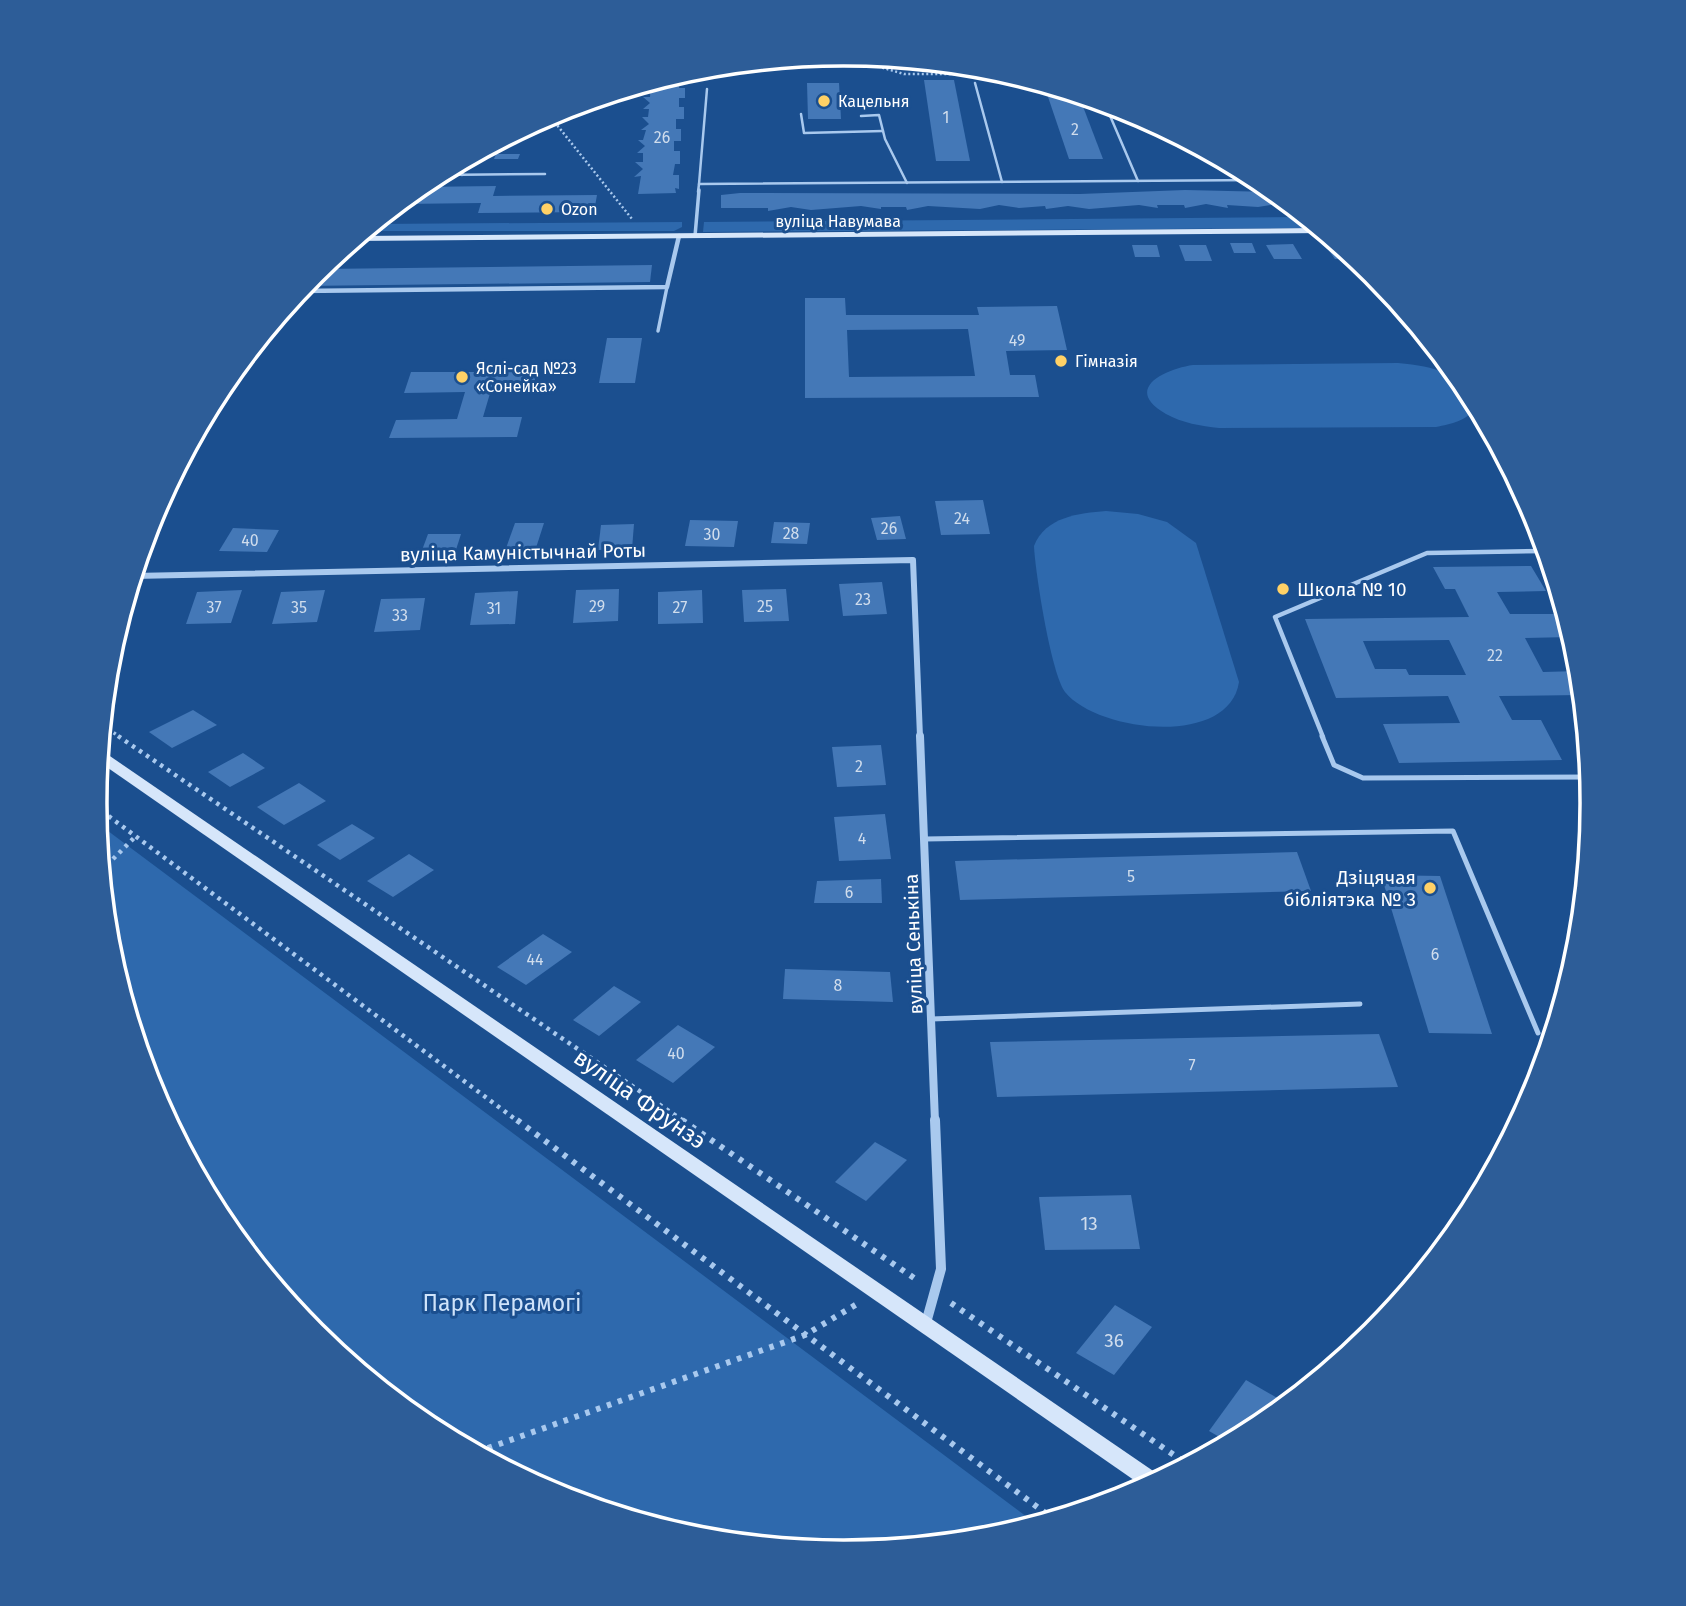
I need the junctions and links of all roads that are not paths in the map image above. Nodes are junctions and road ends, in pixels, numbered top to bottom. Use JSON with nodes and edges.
{"nodes":[{"id":1,"x":975,"y":82,"type":"dead end"},
{"id":2,"x":707,"y":89,"type":"dead end"},
{"id":3,"x":801,"y":114,"type":"dead end"},
{"id":4,"x":861,"y":116,"type":"dead end"},
{"id":5,"x":1111,"y":118,"type":"edge"},
{"id":6,"x":883,"y":131,"type":"junction"},
{"id":7,"x":545,"y":174,"type":"dead end"},
{"id":8,"x":462,"y":175,"type":"edge"},
{"id":9,"x":1235,"y":180,"type":"edge"},
{"id":10,"x":1138,"y":181,"type":"junction"},
{"id":11,"x":1002,"y":182,"type":"junction"},
{"id":12,"x":907,"y":183,"type":"junction"},
{"id":13,"x":699,"y":184,"type":"junction"},
{"id":14,"x":1308,"y":232,"type":"edge"},
{"id":15,"x":678,"y":236,"type":"junction"},
{"id":16,"x":695,"y":236,"type":"junction"},
{"id":17,"x":370,"y":239,"type":"edge"},
{"id":18,"x":667,"y":287,"type":"junction"},
{"id":19,"x":314,"y":291,"type":"edge"},
{"id":20,"x":658,"y":331,"type":"dead end"},
{"id":21,"x":1534,"y":551,"type":"edge"},
{"id":22,"x":913,"y":561,"type":"joint"},
{"id":23,"x":143,"y":576,"type":"edge"},
{"id":24,"x":108,"y":761,"type":"edge"},
{"id":25,"x":1579,"y":777,"type":"edge"},
{"id":26,"x":925,"y":839,"type":"junction"},
{"id":27,"x":1360,"y":1004,"type":"dead end"},
{"id":28,"x":931,"y":1019,"type":"junction"},
{"id":29,"x":1538,"y":1033,"type":"dead end"},
{"id":30,"x":926,"y":1323,"type":"junction"},
{"id":31,"x":1144,"y":1475,"type":"edge"}],
"edges":[{"from":1,"to":11,"type":"lane"},
{"from":2,"to":13,"type":"lane"},
{"from":3,"to":6,"type":"lane"},
{"from":4,"to":6,"type":"lane"},
{"from":5,"to":10,"type":"lane"},
{"from":6,"to":12,"type":"lane"},
{"from":7,"to":8,"type":"lane"},
{"from":9,"to":10,"type":"lane"},
{"from":10,"to":11,"type":"lane"},
{"from":11,"to":12,"type":"lane"},
{"from":12,"to":13,"type":"lane"},
{"from":13,"to":16,"type":"lane"},
{"from":14,"to":16,"type":"street","name":"вуліца Навумава"},
{"from":15,"to":16,"type":"street","name":"вуліца Навумава"},
{"from":15,"to":17,"type":"street","name":"вуліца Навумава"},
{"from":15,"to":18,"type":"street"},
{"from":18,"to":19,"type":"street"},
{"from":18,"to":20,"type":"lane"},
{"from":21,"to":25,"type":"lane"},
{"from":22,"to":23,"type":"street","name":"вуліца Камуністычнай Роты"},
{"from":22,"to":26,"type":"street","name":"вуліца Сенькіна"},
{"from":24,"to":30,"type":"street","name":"вуліца Фрунзэ"},
{"from":26,"to":28,"type":"street","name":"вуліца Сенькіна"},
{"from":26,"to":29,"type":"lane"},
{"from":27,"to":28,"type":"lane"},
{"from":28,"to":30,"type":"street","name":"вуліца Сенькіна"},
{"from":30,"to":31,"type":"street","name":"вуліца Фрунзэ"}]}
